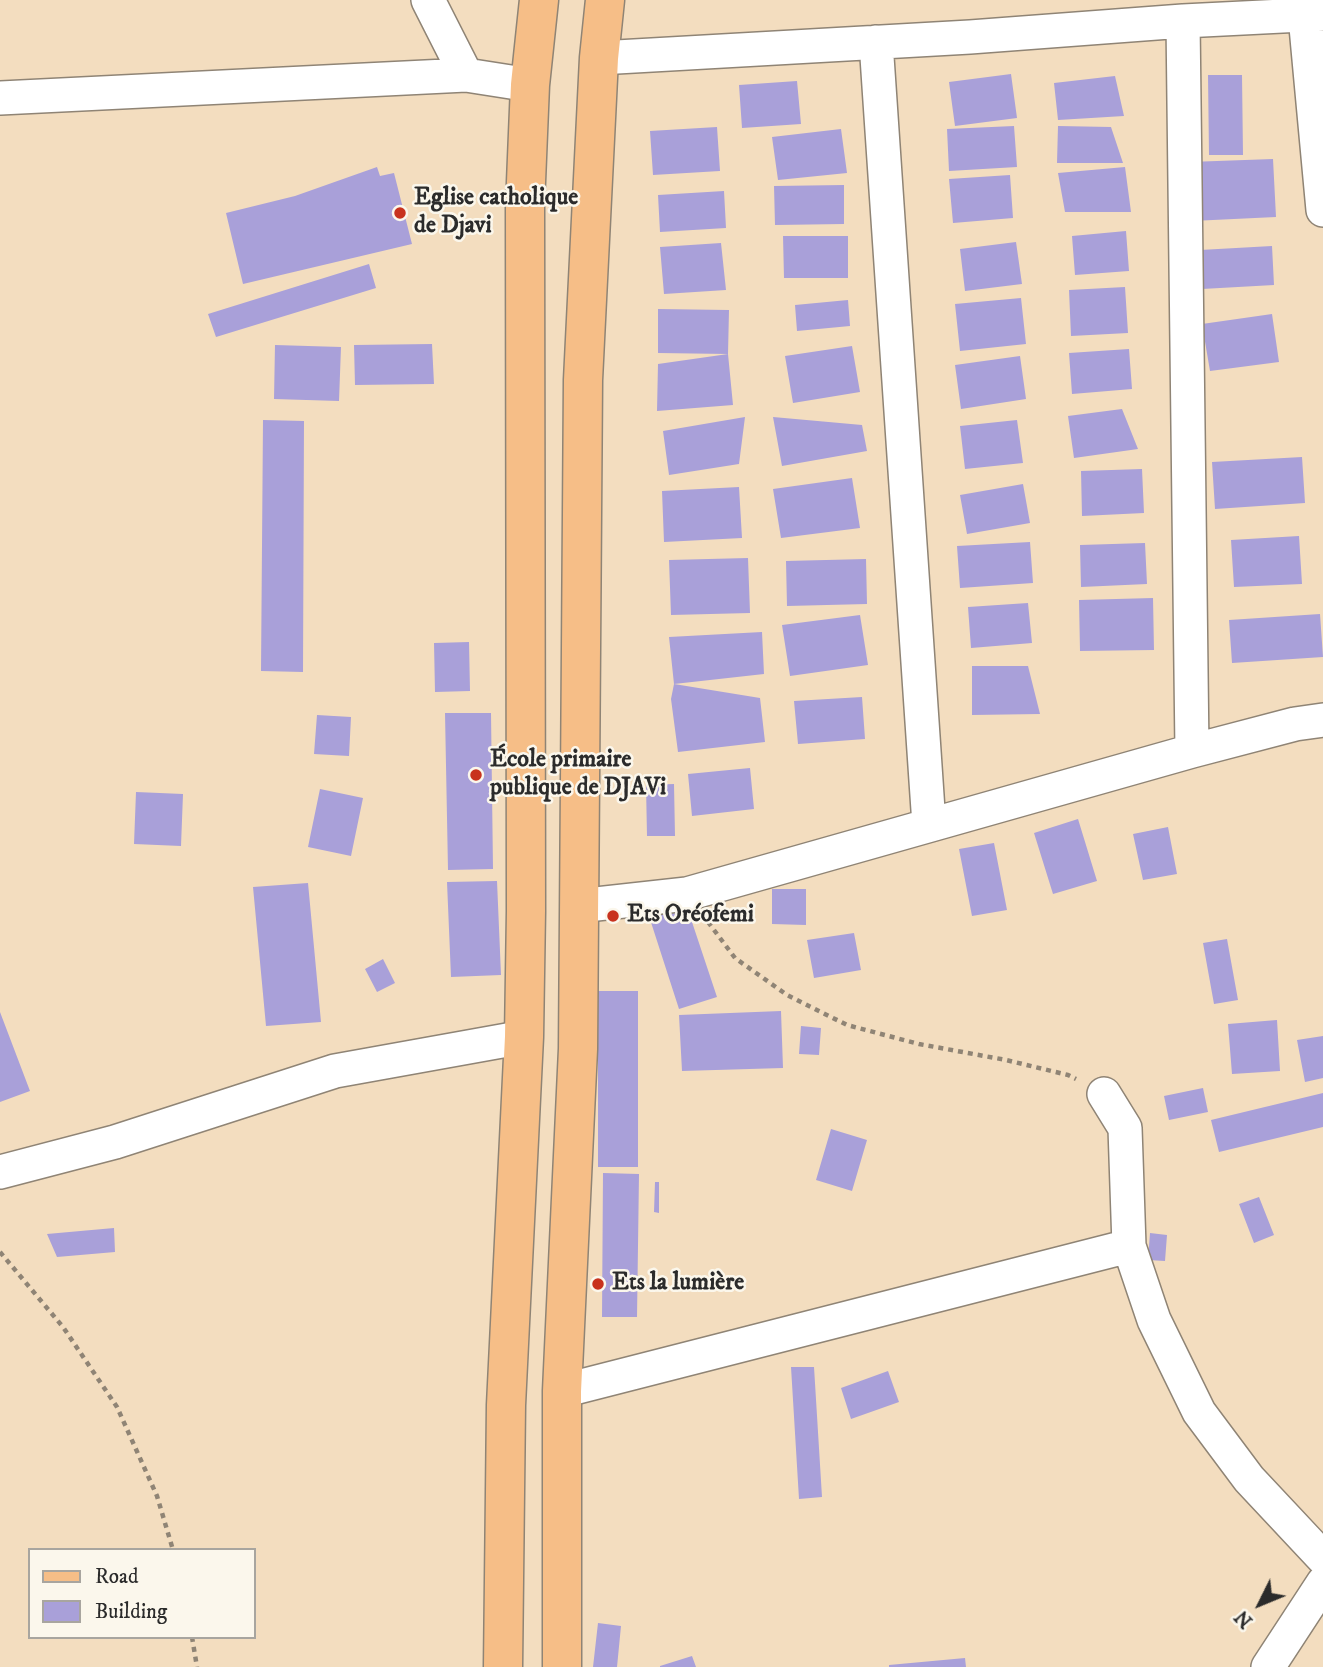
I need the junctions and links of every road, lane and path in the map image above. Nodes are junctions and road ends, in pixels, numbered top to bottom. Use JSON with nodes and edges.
{"nodes":[{"id":1,"x":428,"y":0,"type":"edge"},
{"id":2,"x":539,"y":0,"type":"edge"},
{"id":3,"x":605,"y":0,"type":"edge"},
{"id":4,"x":1314,"y":15,"type":"edge"},
{"id":5,"x":1183,"y":21,"type":"junction"},
{"id":6,"x":876,"y":42,"type":"junction"},
{"id":7,"x":599,"y":58,"type":"junction"},
{"id":8,"x":466,"y":75,"type":"junction"},
{"id":9,"x":530,"y":85,"type":"junction"},
{"id":10,"x":0,"y":98,"type":"edge"},
{"id":11,"x":1323,"y":210,"type":"edge"},
{"id":12,"x":1323,"y":720,"type":"edge"},
{"id":13,"x":1192,"y":751,"type":"junction"},
{"id":14,"x":929,"y":825,"type":"junction"},
{"id":15,"x":687,"y":894,"type":"junction"},
{"id":16,"x":578,"y":906,"type":"junction"},
{"id":17,"x":524,"y":1037,"type":"junction"},
{"id":18,"x":1104,"y":1094,"type":"joint"},
{"id":19,"x":0,"y":1172,"type":"edge"},
{"id":20,"x":1129,"y":1246,"type":"junction"},
{"id":21,"x":0,"y":1252,"type":"edge"},
{"id":22,"x":562,"y":1391,"type":"junction"},
{"id":23,"x":172,"y":1548,"type":"edge"},
{"id":24,"x":1323,"y":1558,"type":"edge"},
{"id":25,"x":1323,"y":1583,"type":"edge"},
{"id":26,"x":192,"y":1639,"type":"edge"},
{"id":27,"x":197,"y":1667,"type":"edge"},
{"id":28,"x":503,"y":1667,"type":"edge"},
{"id":29,"x":562,"y":1667,"type":"edge"},
{"id":30,"x":1268,"y":1667,"type":"edge"}],
"edges":[{"from":1,"to":8,"type":"street"},
{"from":2,"to":9,"type":"main road"},
{"from":3,"to":7,"type":"main road"},
{"from":4,"to":5,"type":"street"},
{"from":4,"to":11,"type":"street"},
{"from":5,"to":6,"type":"street"},
{"from":5,"to":13,"type":"street"},
{"from":6,"to":7,"type":"street"},
{"from":6,"to":14,"type":"street"},
{"from":7,"to":16,"type":"main road"},
{"from":8,"to":9,"type":"street"},
{"from":8,"to":10,"type":"street"},
{"from":9,"to":17,"type":"main road"},
{"from":12,"to":13,"type":"street"},
{"from":13,"to":14,"type":"street"},
{"from":14,"to":15,"type":"street"},
{"from":15,"to":16,"type":"street"},
{"from":15,"to":18,"type":"path"},
{"from":16,"to":22,"type":"main road"},
{"from":17,"to":19,"type":"street"},
{"from":17,"to":28,"type":"main road"},
{"from":18,"to":20,"type":"street"},
{"from":20,"to":22,"type":"street"},
{"from":20,"to":24,"type":"street"},
{"from":21,"to":23,"type":"path"},
{"from":22,"to":29,"type":"main road"},
{"from":25,"to":30,"type":"street"},
{"from":26,"to":27,"type":"path"}]}
